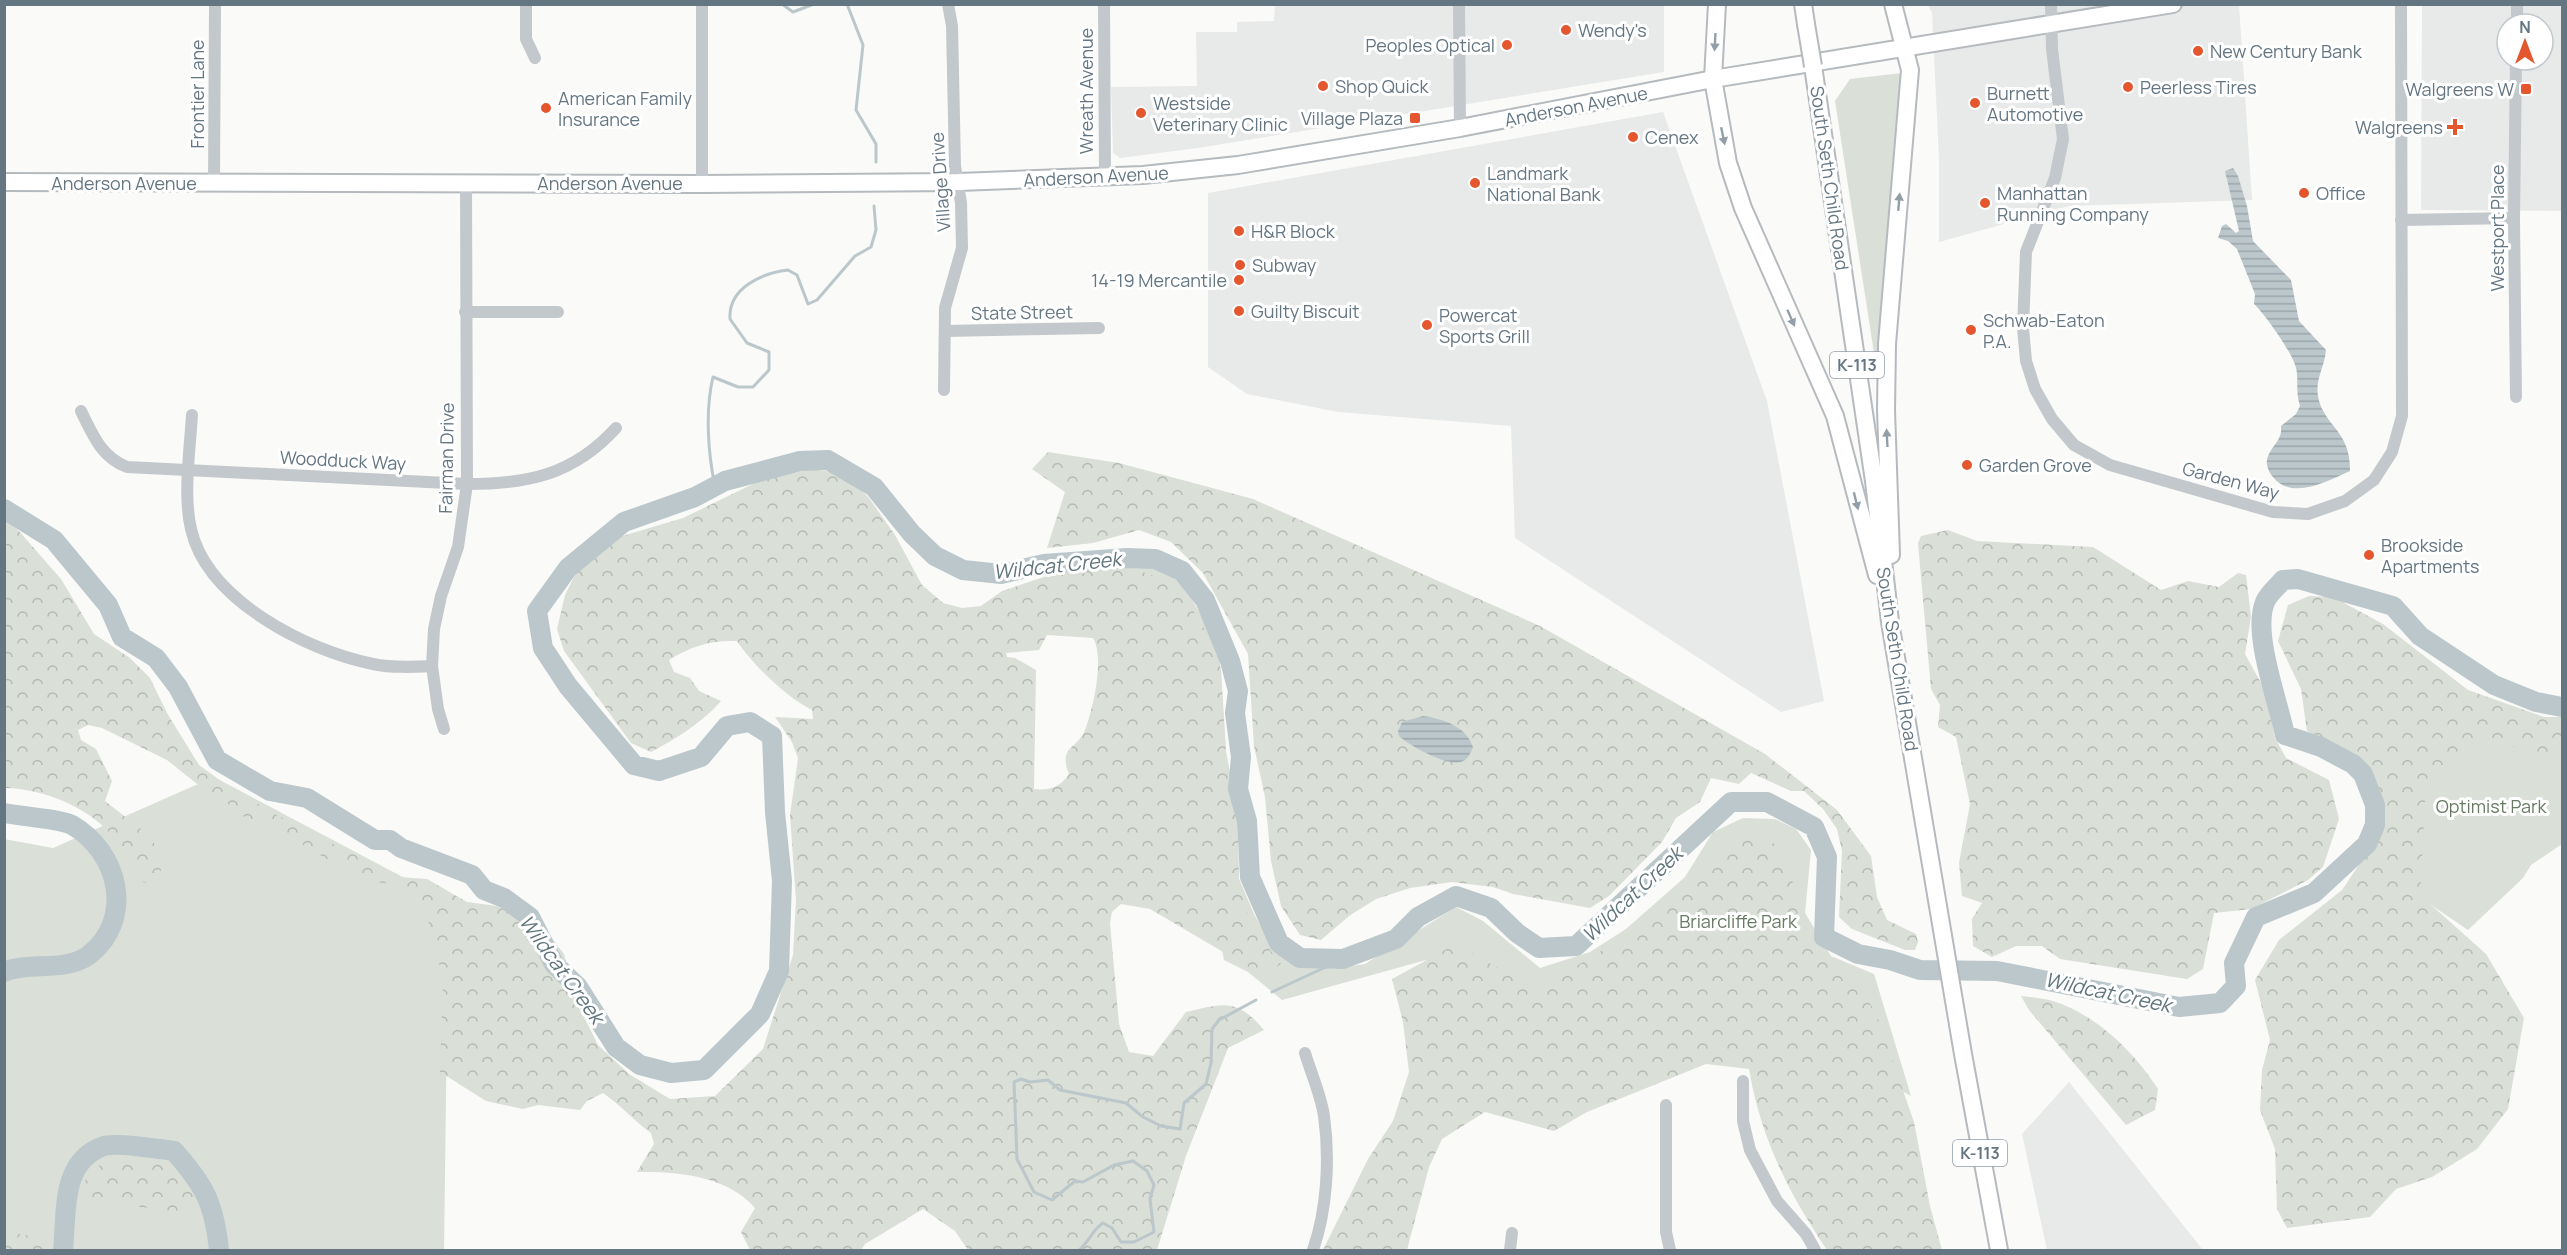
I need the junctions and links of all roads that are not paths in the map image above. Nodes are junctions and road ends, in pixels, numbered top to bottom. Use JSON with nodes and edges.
{"nodes":[{"id":1,"x":215,"y":4,"type":"edge"},
{"id":2,"x":526,"y":4,"type":"edge"},
{"id":3,"x":702,"y":4,"type":"edge"},
{"id":4,"x":948,"y":4,"type":"edge"},
{"id":5,"x":1104,"y":4,"type":"edge"},
{"id":6,"x":1459,"y":4,"type":"edge"},
{"id":7,"x":1717,"y":4,"type":"edge"},
{"id":8,"x":1803,"y":4,"type":"edge"},
{"id":9,"x":1893,"y":4,"type":"edge"},
{"id":10,"x":2051,"y":4,"type":"edge"},
{"id":11,"x":2173,"y":4,"type":"edge"},
{"id":12,"x":2401,"y":4,"type":"edge"},
{"id":13,"x":2052,"y":24,"type":"junction"},
{"id":14,"x":1905,"y":47,"type":"junction"},
{"id":15,"x":536,"y":58,"type":"dead end"},
{"id":16,"x":2516,"y":72,"type":"edge"},
{"id":17,"x":1713,"y":78,"type":"junction"},
{"id":18,"x":1460,"y":129,"type":"junction"},
{"id":19,"x":1105,"y":177,"type":"junction"},
{"id":20,"x":4,"y":182,"type":"edge"},
{"id":21,"x":959,"y":182,"type":"junction"},
{"id":22,"x":214,"y":183,"type":"junction"},
{"id":23,"x":466,"y":183,"type":"junction"},
{"id":24,"x":702,"y":184,"type":"junction"},
{"id":25,"x":2514,"y":218,"type":"junction"},
{"id":26,"x":2401,"y":219,"type":"junction"},
{"id":27,"x":465,"y":312,"type":"junction"},
{"id":28,"x":558,"y":312,"type":"dead end"},
{"id":29,"x":1099,"y":328,"type":"dead end"},
{"id":30,"x":945,"y":331,"type":"junction"},
{"id":31,"x":944,"y":390,"type":"dead end"},
{"id":32,"x":2516,"y":397,"type":"dead end"},
{"id":33,"x":81,"y":411,"type":"dead end"},
{"id":34,"x":192,"y":415,"type":"dead end"},
{"id":35,"x":616,"y":428,"type":"dead end"},
{"id":36,"x":190,"y":471,"type":"junction"},
{"id":37,"x":467,"y":484,"type":"junction"},
{"id":38,"x":1890,"y":622,"type":"junction"},
{"id":39,"x":432,"y":666,"type":"junction"},
{"id":40,"x":444,"y":729,"type":"dead end"},
{"id":41,"x":1305,"y":1053,"type":"dead end"},
{"id":42,"x":1743,"y":1081,"type":"dead end"},
{"id":43,"x":1666,"y":1105,"type":"dead end"},
{"id":44,"x":1512,"y":1233,"type":"dead end"},
{"id":45,"x":1312,"y":1251,"type":"edge"},
{"id":46,"x":1510,"y":1251,"type":"edge"},
{"id":47,"x":1670,"y":1251,"type":"edge"},
{"id":48,"x":1815,"y":1251,"type":"edge"},
{"id":49,"x":1999,"y":1251,"type":"edge"}],
"edges":[{"from":1,"to":22,"type":"street","name":"Frontier Lane"},
{"from":2,"to":15,"type":"street"},
{"from":3,"to":24,"type":"street"},
{"from":4,"to":21,"type":"street","name":"Village Drive"},
{"from":5,"to":19,"type":"street","name":"Wreath Avenue"},
{"from":6,"to":18,"type":"street"},
{"from":7,"to":17,"type":"main road","one_way":true},
{"from":8,"to":38,"type":"main road","name":"South Seth Child Road","number":"K-113","bridge":true},
{"from":9,"to":14,"type":"main road"},
{"from":10,"to":13,"type":"street","name":"Garden Way"},
{"from":11,"to":13,"type":"main road","name":"Anderson Avenue"},
{"from":12,"to":26,"type":"street","name":"Garden Way"},
{"from":13,"to":14,"type":"main road","name":"Anderson Avenue"},
{"from":13,"to":26,"type":"street","name":"Garden Way"},
{"from":14,"to":17,"type":"main road","name":"Anderson Avenue"},
{"from":38,"to":14,"type":"main road","one_way":true},
{"from":16,"to":25,"type":"street","name":"Westport Place"},
{"from":17,"to":18,"type":"main road","name":"Anderson Avenue"},
{"from":17,"to":38,"type":"main road","one_way":true},
{"from":18,"to":19,"type":"main road","name":"Anderson Avenue"},
{"from":19,"to":21,"type":"main road","name":"Anderson Avenue"},
{"from":20,"to":22,"type":"main road","name":"Anderson Avenue"},
{"from":21,"to":24,"type":"main road","name":"Anderson Avenue"},
{"from":21,"to":30,"type":"street","name":"Village Drive"},
{"from":22,"to":23,"type":"main road","name":"Anderson Avenue"},
{"from":23,"to":24,"type":"main road","name":"Anderson Avenue"},
{"from":23,"to":27,"type":"street","name":"Fairman Drive"},
{"from":25,"to":26,"type":"street"},
{"from":25,"to":32,"type":"street","name":"Westport Place"},
{"from":27,"to":28,"type":"street"},
{"from":27,"to":37,"type":"street","name":"Fairman Drive"},
{"from":29,"to":30,"type":"street","name":"State Street"},
{"from":30,"to":31,"type":"street","name":"Village Drive"},
{"from":33,"to":36,"type":"street","name":"Woodduck Way"},
{"from":34,"to":36,"type":"street"},
{"from":35,"to":37,"type":"street","name":"Woodduck Way"},
{"from":36,"to":37,"type":"street","name":"Woodduck Way"},
{"from":36,"to":39,"type":"street"},
{"from":37,"to":39,"type":"street","name":"Fairman Drive"},
{"from":38,"to":49,"type":"main road","name":"South Seth Child Road","number":"K-113"},
{"from":39,"to":40,"type":"street","name":"Fairman Drive"},
{"from":41,"to":45,"type":"street"},
{"from":42,"to":48,"type":"street"},
{"from":43,"to":47,"type":"street"},
{"from":44,"to":46,"type":"street"}]}
